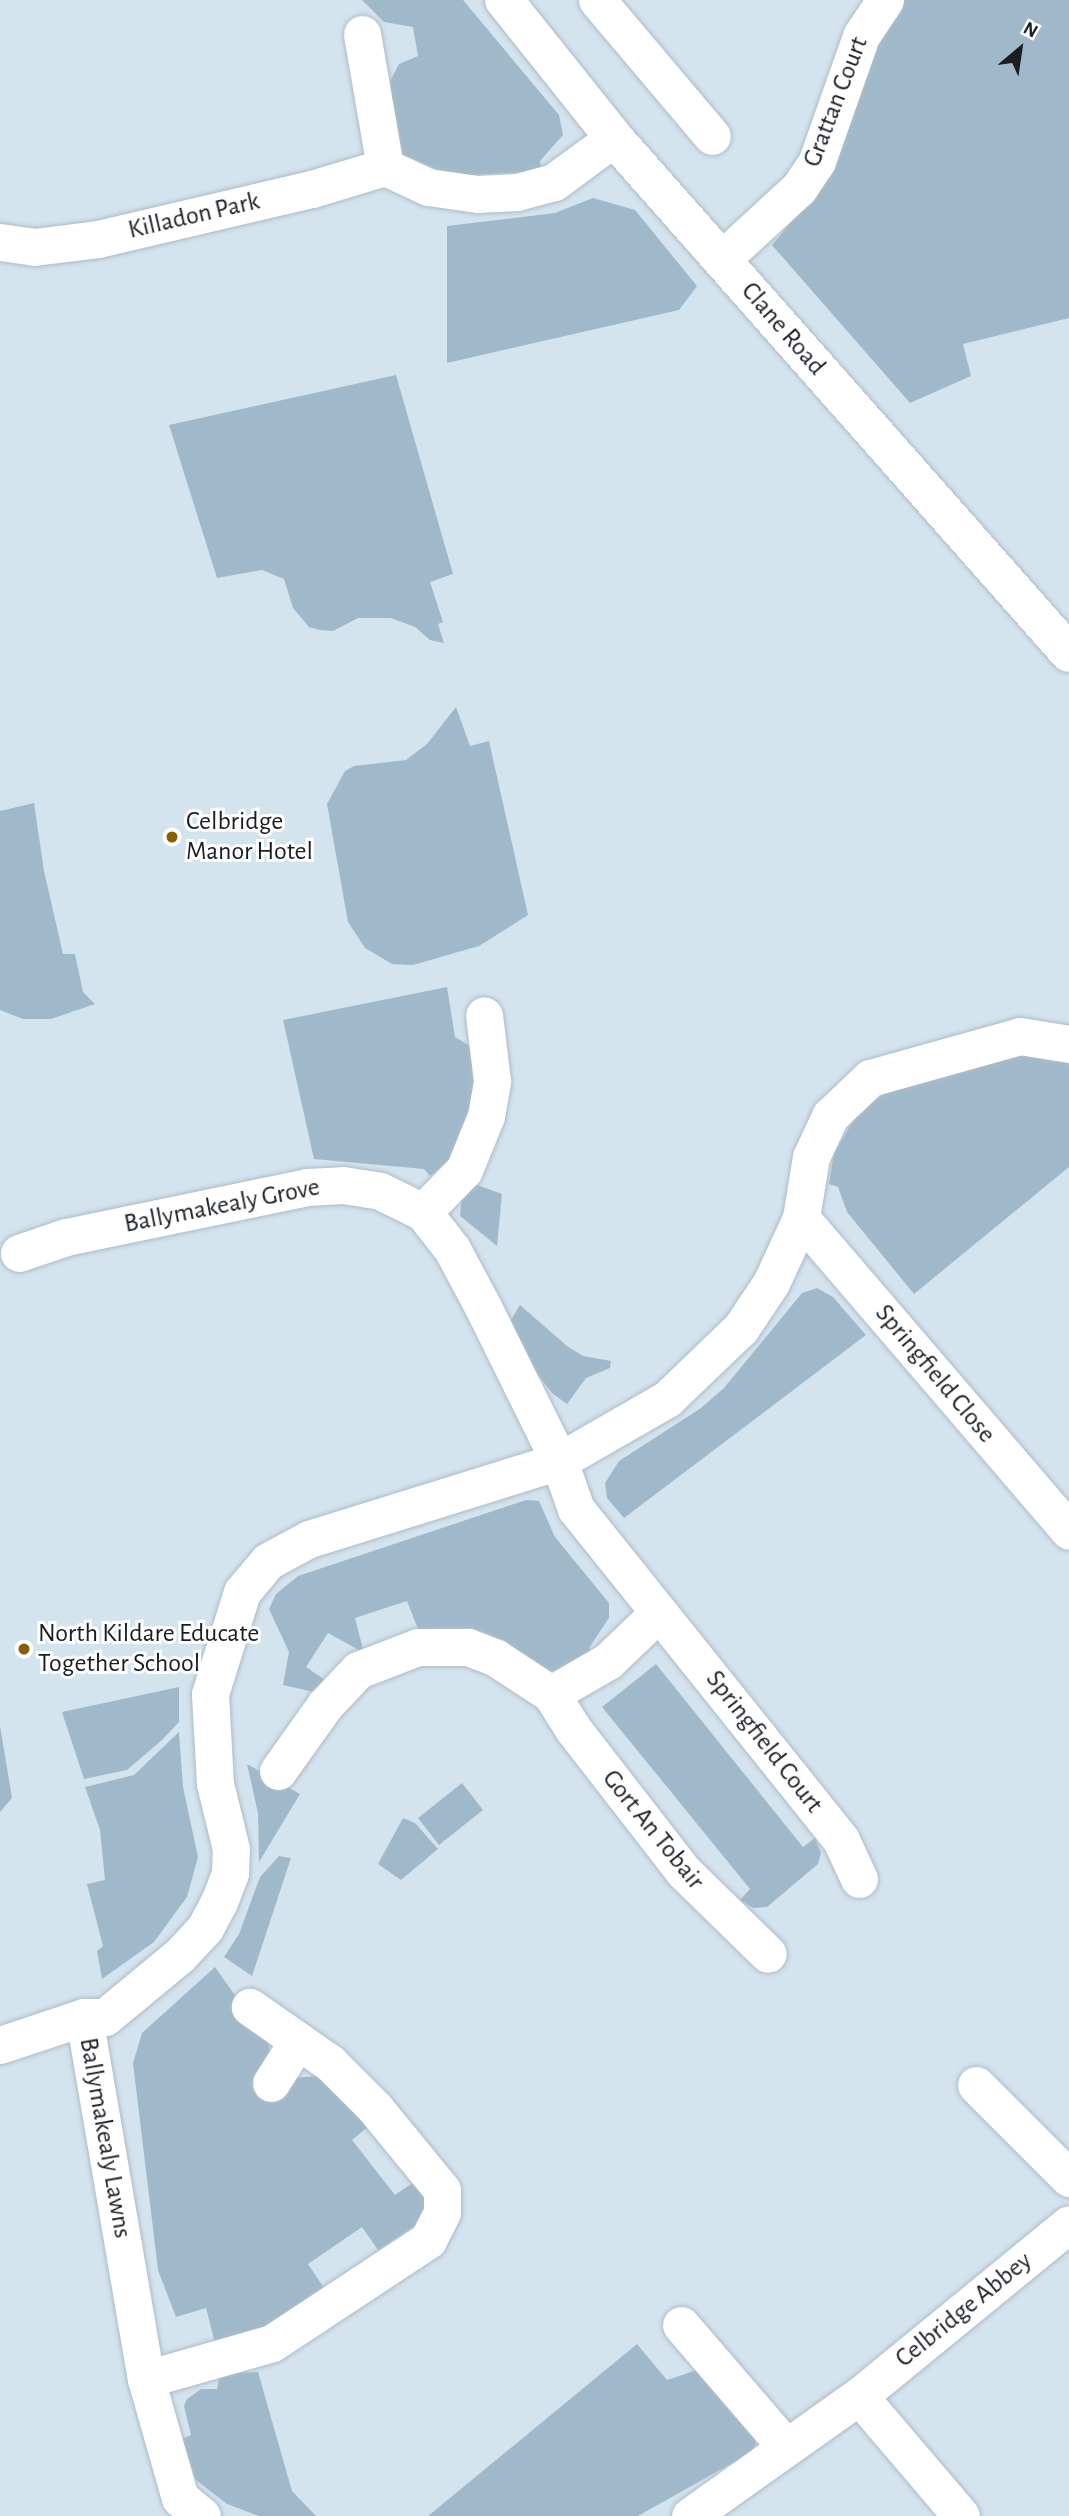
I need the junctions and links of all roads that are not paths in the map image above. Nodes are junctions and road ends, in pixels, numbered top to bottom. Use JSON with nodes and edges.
{"nodes":[{"id":1,"x":503,"y":0,"type":"edge"},
{"id":2,"x":597,"y":0,"type":"edge"},
{"id":3,"x":885,"y":0,"type":"edge"},
{"id":4,"x":362,"y":34,"type":"dead end"},
{"id":5,"x":712,"y":136,"type":"dead end"},
{"id":6,"x":614,"y":138,"type":"junction"},
{"id":7,"x":385,"y":167,"type":"junction"},
{"id":8,"x":0,"y":242,"type":"edge"},
{"id":9,"x":722,"y":259,"type":"junction"},
{"id":10,"x":1069,"y":653,"type":"edge"},
{"id":11,"x":484,"y":1015,"type":"dead end"},
{"id":12,"x":1069,"y":1044,"type":"edge"},
{"id":13,"x":423,"y":1212,"type":"junction"},
{"id":14,"x":801,"y":1218,"type":"junction"},
{"id":15,"x":19,"y":1253,"type":"dead end"},
{"id":16,"x":559,"y":1461,"type":"junction"},
{"id":17,"x":1069,"y":1531,"type":"edge"},
{"id":18,"x":657,"y":1614,"type":"junction"},
{"id":19,"x":551,"y":1694,"type":"junction"},
{"id":20,"x":278,"y":1771,"type":"dead end"},
{"id":21,"x":859,"y":1879,"type":"dead end"},
{"id":22,"x":768,"y":1954,"type":"dead end"},
{"id":23,"x":250,"y":2007,"type":"dead end"},
{"id":24,"x":84,"y":2017,"type":"junction"},
{"id":25,"x":297,"y":2042,"type":"junction"},
{"id":26,"x":0,"y":2045,"type":"edge"},
{"id":27,"x":271,"y":2083,"type":"dead end"},
{"id":28,"x":976,"y":2085,"type":"dead end"},
{"id":29,"x":1069,"y":2178,"type":"edge"},
{"id":30,"x":1069,"y":2224,"type":"edge"},
{"id":31,"x":681,"y":2325,"type":"dead end"},
{"id":32,"x":146,"y":2379,"type":"junction"},
{"id":33,"x":859,"y":2396,"type":"junction"},
{"id":34,"x":786,"y":2447,"type":"junction"},
{"id":35,"x":202,"y":2516,"type":"edge"},
{"id":36,"x":690,"y":2516,"type":"edge"},
{"id":37,"x":961,"y":2516,"type":"edge"}],
"edges":[{"from":1,"to":6,"type":"main road","name":"Clane Road"},
{"from":2,"to":5,"type":"street"},
{"from":3,"to":9,"type":"street","name":"Grattan Court"},
{"from":4,"to":7,"type":"street"},
{"from":6,"to":7,"type":"street"},
{"from":6,"to":9,"type":"main road","name":"Clane Road"},
{"from":7,"to":8,"type":"street","name":"Killadon Park"},
{"from":9,"to":10,"type":"main road","name":"Clane Road"},
{"from":11,"to":13,"type":"street"},
{"from":12,"to":14,"type":"street"},
{"from":13,"to":15,"type":"street","name":"Ballymakealy Grove"},
{"from":13,"to":16,"type":"street","name":"Ballymakealy Grove"},
{"from":14,"to":16,"type":"street"},
{"from":14,"to":17,"type":"street","name":"Springfield Close"},
{"from":16,"to":18,"type":"street","name":"Springfield Court"},
{"from":16,"to":24,"type":"street","name":"Ballymakealy Lawns"},
{"from":18,"to":19,"type":"street"},
{"from":18,"to":21,"type":"street","name":"Springfield Court"},
{"from":19,"to":20,"type":"street"},
{"from":19,"to":22,"type":"street","name":"Gort An Tobair"},
{"from":23,"to":25,"type":"street"},
{"from":24,"to":26,"type":"street"},
{"from":24,"to":32,"type":"street","name":"Ballymakealy Lawns"},
{"from":25,"to":27,"type":"street"},
{"from":25,"to":32,"type":"street"},
{"from":28,"to":29,"type":"street"},
{"from":30,"to":33,"type":"street","name":"Celbridge Abbey"},
{"from":31,"to":34,"type":"street"},
{"from":32,"to":35,"type":"street","name":"Ballymakealy Lawns"},
{"from":33,"to":34,"type":"street","name":"Celbridge Abbey"},
{"from":33,"to":37,"type":"street"},
{"from":34,"to":36,"type":"street","name":"Celbridge Abbey"}]}
